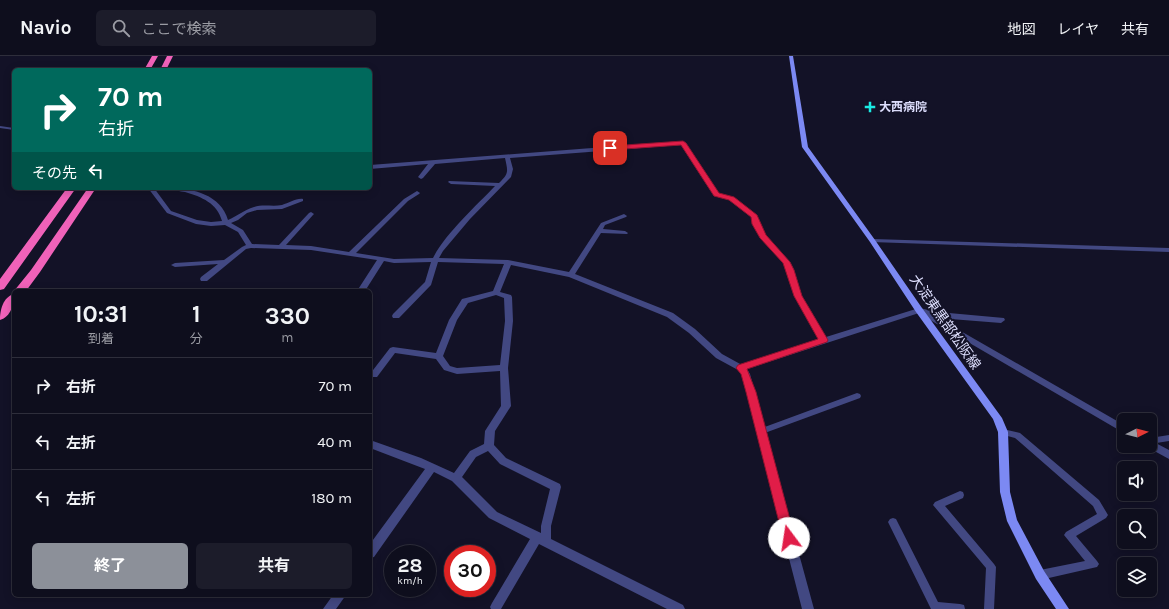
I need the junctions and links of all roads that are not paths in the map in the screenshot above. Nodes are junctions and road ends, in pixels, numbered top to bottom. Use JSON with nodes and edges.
{"nodes":[{"id":1,"x":154,"y":56,"type":"edge"},
{"id":2,"x":170,"y":56,"type":"edge"},
{"id":3,"x":791,"y":56,"type":"edge"},
{"id":4,"x":148,"y":68,"type":"edge"},
{"id":5,"x":164,"y":68,"type":"edge"},
{"id":6,"x":0,"y":127,"type":"edge"},
{"id":7,"x":12,"y":129,"type":"edge"},
{"id":8,"x":507,"y":156,"type":"junction"},
{"id":9,"x":433,"y":162,"type":"junction"},
{"id":10,"x":372,"y":167,"type":"edge"},
{"id":11,"x":421,"y":177,"type":"dead end"},
{"id":12,"x":451,"y":182,"type":"dead end"},
{"id":13,"x":500,"y":185,"type":"junction"},
{"id":14,"x":71,"y":190,"type":"edge"},
{"id":15,"x":91,"y":190,"type":"edge"},
{"id":16,"x":152,"y":190,"type":"edge"},
{"id":17,"x":181,"y":190,"type":"edge"},
{"id":18,"x":417,"y":193,"type":"dead end"},
{"id":19,"x":301,"y":200,"type":"dead end"},
{"id":20,"x":311,"y":214,"type":"dead end"},
{"id":21,"x":624,"y":216,"type":"dead end"},
{"id":22,"x":226,"y":223,"type":"junction"},
{"id":23,"x":599,"y":231,"type":"junction"},
{"id":24,"x":625,"y":233,"type":"dead end"},
{"id":25,"x":873,"y":241,"type":"junction"},
{"id":26,"x":250,"y":246,"type":"junction"},
{"id":27,"x":281,"y":247,"type":"junction"},
{"id":28,"x":1169,"y":250,"type":"edge"},
{"id":29,"x":351,"y":254,"type":"junction"},
{"id":30,"x":380,"y":260,"type":"junction"},
{"id":31,"x":435,"y":260,"type":"junction"},
{"id":32,"x":225,"y":262,"type":"junction"},
{"id":33,"x":508,"y":262,"type":"junction"},
{"id":34,"x":176,"y":265,"type":"dead end"},
{"id":35,"x":571,"y":275,"type":"junction"},
{"id":36,"x":204,"y":278,"type":"dead end"},
{"id":37,"x":0,"y":287,"type":"edge"},
{"id":38,"x":22,"y":289,"type":"edge"},
{"id":39,"x":362,"y":289,"type":"edge"},
{"id":40,"x":496,"y":293,"type":"junction"},
{"id":41,"x":12,"y":301,"type":"edge"},
{"id":42,"x":919,"y":310,"type":"junction"},
{"id":43,"x":0,"y":316,"type":"edge"},
{"id":44,"x":396,"y":316,"type":"dead end"},
{"id":45,"x":1001,"y":320,"type":"dead end"},
{"id":46,"x":824,"y":340,"type":"junction"},
{"id":47,"x":439,"y":356,"type":"junction"},
{"id":48,"x":504,"y":368,"type":"junction"},
{"id":49,"x":741,"y":368,"type":"junction"},
{"id":50,"x":372,"y":375,"type":"edge"},
{"id":51,"x":856,"y":396,"type":"dead end"},
{"id":52,"x":1117,"y":425,"type":"edge"},
{"id":53,"x":762,"y":431,"type":"junction"},
{"id":54,"x":1003,"y":432,"type":"junction"},
{"id":55,"x":1169,"y":438,"type":"edge"},
{"id":56,"x":1157,"y":441,"type":"edge"},
{"id":57,"x":372,"y":445,"type":"edge"},
{"id":58,"x":489,"y":446,"type":"junction"},
{"id":59,"x":1157,"y":447,"type":"edge"},
{"id":60,"x":1169,"y":455,"type":"edge"},
{"id":61,"x":432,"y":467,"type":"junction"},
{"id":62,"x":456,"y":478,"type":"junction"},
{"id":63,"x":960,"y":495,"type":"dead end"},
{"id":64,"x":893,"y":522,"type":"dead end"},
{"id":65,"x":542,"y":539,"type":"junction"},
{"id":66,"x":372,"y":550,"type":"edge"},
{"id":67,"x":1040,"y":575,"type":"junction"},
{"id":68,"x":338,"y":597,"type":"edge"},
{"id":69,"x":496,"y":607,"type":"dead end"},
{"id":70,"x":935,"y":608,"type":"edge"},
{"id":71,"x":329,"y":609,"type":"edge"},
{"id":72,"x":680,"y":609,"type":"edge"},
{"id":73,"x":808,"y":609,"type":"edge"},
{"id":74,"x":960,"y":609,"type":"edge"},
{"id":75,"x":989,"y":609,"type":"edge"},
{"id":76,"x":1063,"y":609,"type":"edge"}],
"edges":[{"from":1,"to":4,"type":"highway"},
{"from":2,"to":5,"type":"highway"},
{"from":3,"to":25,"type":"main road","name":"大淀東黒部松阪線"},
{"from":6,"to":7,"type":"lane"},
{"from":8,"to":9,"type":"street"},
{"from":8,"to":13,"type":"street"},
{"from":8,"to":46,"type":"street"},
{"from":9,"to":10,"type":"street"},
{"from":9,"to":11,"type":"street"},
{"from":12,"to":13,"type":"street"},
{"from":13,"to":31,"type":"street"},
{"from":14,"to":37,"type":"highway"},
{"from":15,"to":38,"type":"highway"},
{"from":16,"to":22,"type":"street"},
{"from":17,"to":22,"type":"street"},
{"from":18,"to":29,"type":"street"},
{"from":19,"to":22,"type":"street"},
{"from":20,"to":27,"type":"street"},
{"from":21,"to":23,"type":"street"},
{"from":22,"to":26,"type":"street"},
{"from":23,"to":24,"type":"street"},
{"from":23,"to":35,"type":"street"},
{"from":25,"to":28,"type":"street"},
{"from":25,"to":42,"type":"main road","name":"大淀東黒部松阪線"},
{"from":26,"to":27,"type":"street"},
{"from":26,"to":32,"type":"street"},
{"from":27,"to":29,"type":"street"},
{"from":29,"to":30,"type":"street"},
{"from":30,"to":31,"type":"street"},
{"from":30,"to":39,"type":"street"},
{"from":31,"to":33,"type":"street"},
{"from":31,"to":44,"type":"street"},
{"from":32,"to":34,"type":"street"},
{"from":32,"to":36,"type":"street"},
{"from":33,"to":35,"type":"street"},
{"from":33,"to":40,"type":"street"},
{"from":35,"to":49,"type":"street"},
{"from":40,"to":47,"type":"street"},
{"from":40,"to":48,"type":"street"},
{"from":41,"to":43,"type":"highway"},
{"from":42,"to":45,"type":"street"},
{"from":42,"to":46,"type":"street"},
{"from":42,"to":52,"type":"street"},
{"from":42,"to":54,"type":"main road","name":"大淀東黒部松阪線"},
{"from":46,"to":49,"type":"street"},
{"from":47,"to":48,"type":"street"},
{"from":47,"to":50,"type":"street"},
{"from":48,"to":58,"type":"street"},
{"from":49,"to":53,"type":"street"},
{"from":51,"to":53,"type":"lane"},
{"from":53,"to":73,"type":"street"},
{"from":54,"to":67,"type":"main road","name":"大淀東黒部松阪線"},
{"from":54,"to":67,"type":"lane"},
{"from":55,"to":56,"type":"lane"},
{"from":57,"to":61,"type":"street"},
{"from":58,"to":62,"type":"street"},
{"from":58,"to":65,"type":"street"},
{"from":59,"to":60,"type":"street"},
{"from":61,"to":62,"type":"street"},
{"from":61,"to":66,"type":"street"},
{"from":62,"to":65,"type":"street"},
{"from":63,"to":75,"type":"lane"},
{"from":64,"to":70,"type":"lane"},
{"from":65,"to":69,"type":"street"},
{"from":65,"to":72,"type":"street"},
{"from":67,"to":76,"type":"main road","name":"大淀東黒部松阪線"},
{"from":68,"to":71,"type":"street"},
{"from":70,"to":74,"type":"lane"}]}
